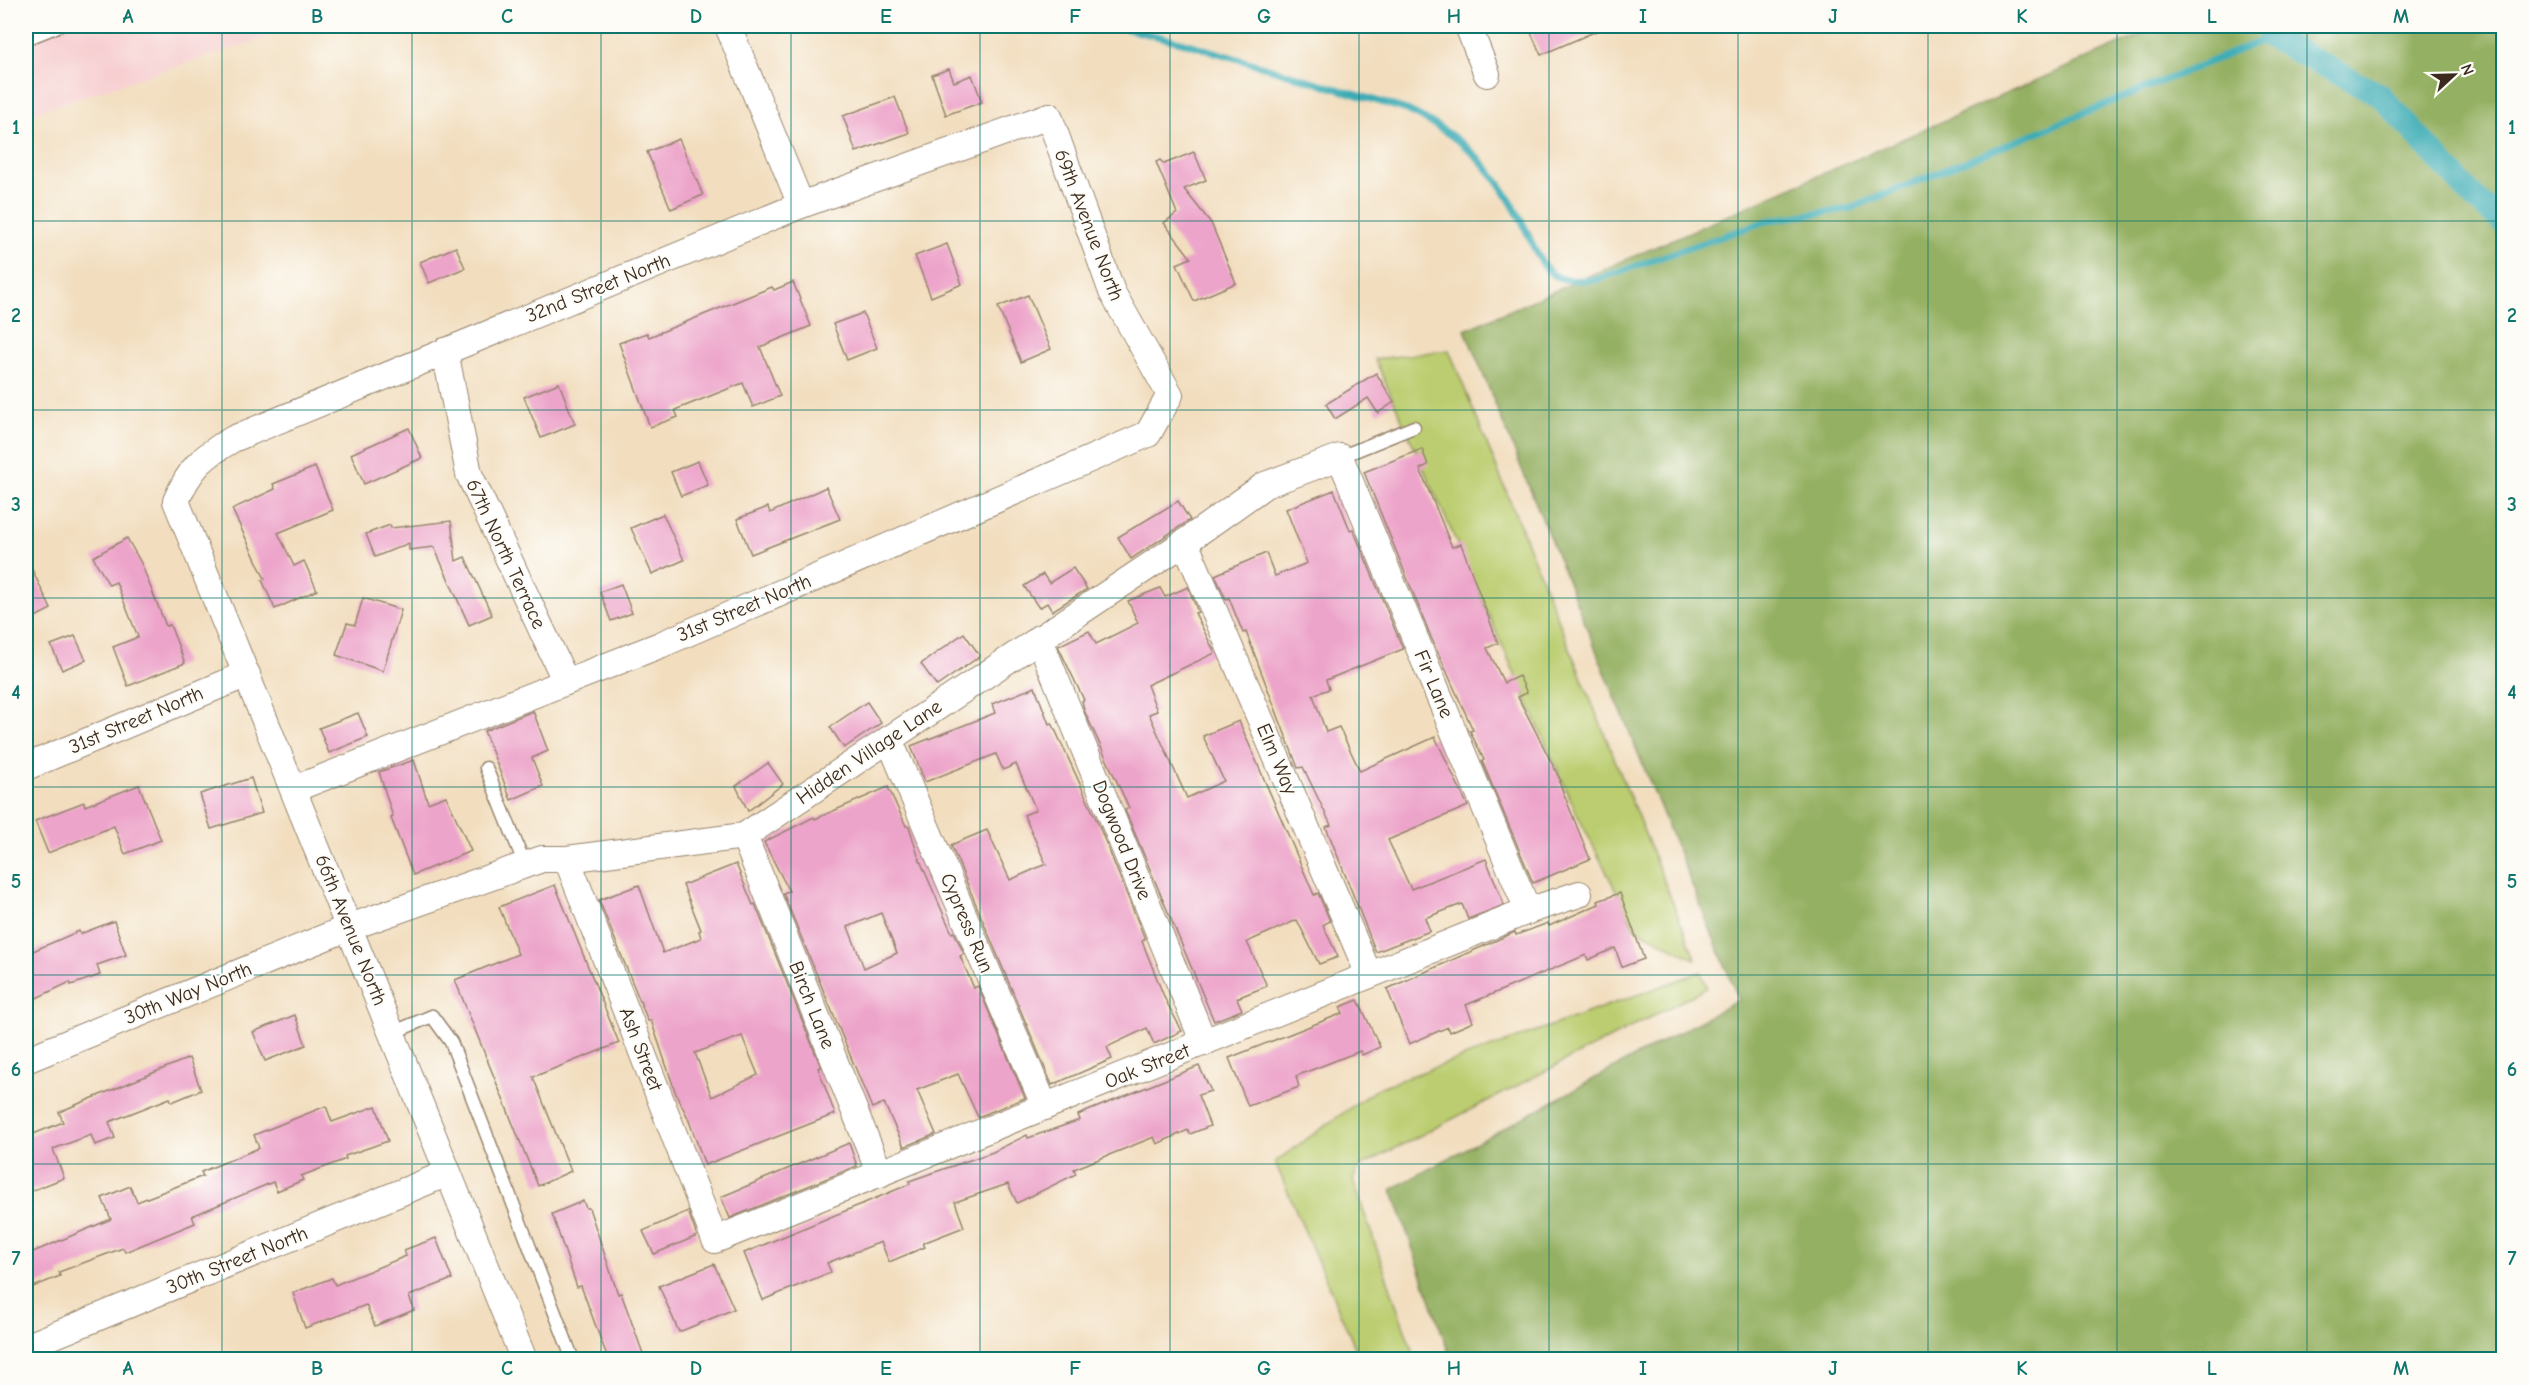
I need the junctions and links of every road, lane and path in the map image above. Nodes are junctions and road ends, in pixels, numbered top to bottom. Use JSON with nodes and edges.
{"nodes":[{"id":1,"x":58,"y":26,"type":"edge"},
{"id":2,"x":728,"y":26,"type":"edge"},
{"id":3,"x":1468,"y":26,"type":"edge"},
{"id":4,"x":26,"y":39,"type":"edge"},
{"id":5,"x":1487,"y":74,"type":"dead end"},
{"id":6,"x":1048,"y":116,"type":"joint"},
{"id":7,"x":801,"y":205,"type":"junction"},
{"id":8,"x":445,"y":351,"type":"junction"},
{"id":9,"x":1170,"y":394,"type":"joint"},
{"id":10,"x":1414,"y":427,"type":"dead end"},
{"id":11,"x":1340,"y":457,"type":"junction"},
{"id":12,"x":176,"y":501,"type":"joint"},
{"id":13,"x":1185,"y":542,"type":"junction"},
{"id":14,"x":1039,"y":638,"type":"junction"},
{"id":15,"x":248,"y":674,"type":"junction"},
{"id":16,"x":566,"y":682,"type":"junction"},
{"id":17,"x":889,"y":740,"type":"junction"},
{"id":18,"x":26,"y":767,"type":"edge"},
{"id":19,"x":486,"y":768,"type":"dead end"},
{"id":20,"x":294,"y":789,"type":"junction"},
{"id":21,"x":744,"y":836,"type":"junction"},
{"id":22,"x":567,"y":859,"type":"junction"},
{"id":23,"x":525,"y":865,"type":"junction"},
{"id":24,"x":1579,"y":894,"type":"dead end"},
{"id":25,"x":1528,"y":910,"type":"junction"},
{"id":26,"x":350,"y":927,"type":"junction"},
{"id":27,"x":1369,"y":975,"type":"junction"},
{"id":28,"x":392,"y":1033,"type":"junction"},
{"id":29,"x":1204,"y":1043,"type":"junction"},
{"id":30,"x":26,"y":1060,"type":"edge"},
{"id":31,"x":1045,"y":1107,"type":"junction"},
{"id":32,"x":448,"y":1173,"type":"junction"},
{"id":33,"x":880,"y":1174,"type":"junction"},
{"id":34,"x":715,"y":1240,"type":"joint"},
{"id":35,"x":26,"y":1347,"type":"edge"},
{"id":36,"x":524,"y":1359,"type":"edge"},
{"id":37,"x":573,"y":1359,"type":"edge"}],
"edges":[{"from":1,"to":4,"type":"lane"},
{"from":2,"to":7,"type":"street"},
{"from":3,"to":5,"type":"street"},
{"from":6,"to":7,"type":"street","name":"32nd Street North"},
{"from":6,"to":9,"type":"street","name":"69th Avenue North"},
{"from":7,"to":8,"type":"street","name":"32nd Street North"},
{"from":8,"to":12,"type":"street","name":"32nd Street North"},
{"from":8,"to":16,"type":"street","name":"67th North Terrace"},
{"from":9,"to":16,"type":"street","name":"31st Street North"},
{"from":10,"to":11,"type":"lane"},
{"from":11,"to":13,"type":"street","name":"Hidden Village Lane"},
{"from":11,"to":25,"type":"street","name":"Fir Lane"},
{"from":12,"to":15,"type":"street","name":"66th Avenue North"},
{"from":13,"to":14,"type":"street","name":"Hidden Village Lane"},
{"from":13,"to":27,"type":"street","name":"Elm Way"},
{"from":14,"to":17,"type":"street","name":"Hidden Village Lane"},
{"from":14,"to":29,"type":"street","name":"Dogwood Drive"},
{"from":15,"to":18,"type":"street","name":"31st Street North"},
{"from":15,"to":20,"type":"street","name":"66th Avenue North"},
{"from":16,"to":20,"type":"street","name":"31st Street North"},
{"from":17,"to":21,"type":"street","name":"Hidden Village Lane"},
{"from":17,"to":31,"type":"street","name":"Cypress Run"},
{"from":19,"to":23,"type":"lane"},
{"from":20,"to":26,"type":"street","name":"66th Avenue North"},
{"from":21,"to":22,"type":"street","name":"Hidden Village Lane"},
{"from":21,"to":33,"type":"street","name":"Birch Lane"},
{"from":22,"to":23,"type":"street","name":"Hidden Village Lane"},
{"from":22,"to":34,"type":"street","name":"Ash Street"},
{"from":23,"to":26,"type":"street","name":"Hidden Village Lane"},
{"from":24,"to":25,"type":"street","name":"Oak Street"},
{"from":25,"to":27,"type":"street","name":"Oak Street"},
{"from":26,"to":28,"type":"street","name":"66th Avenue North"},
{"from":26,"to":30,"type":"street","name":"30th Way North"},
{"from":27,"to":29,"type":"street","name":"Oak Street"},
{"from":28,"to":32,"type":"street","name":"66th Avenue North"},
{"from":28,"to":37,"type":"lane"},
{"from":29,"to":31,"type":"street","name":"Oak Street"},
{"from":31,"to":33,"type":"street","name":"Oak Street"},
{"from":32,"to":35,"type":"street","name":"30th Street North"},
{"from":32,"to":36,"type":"street","name":"66th Avenue North"},
{"from":33,"to":34,"type":"street","name":"Oak Street"}]}
